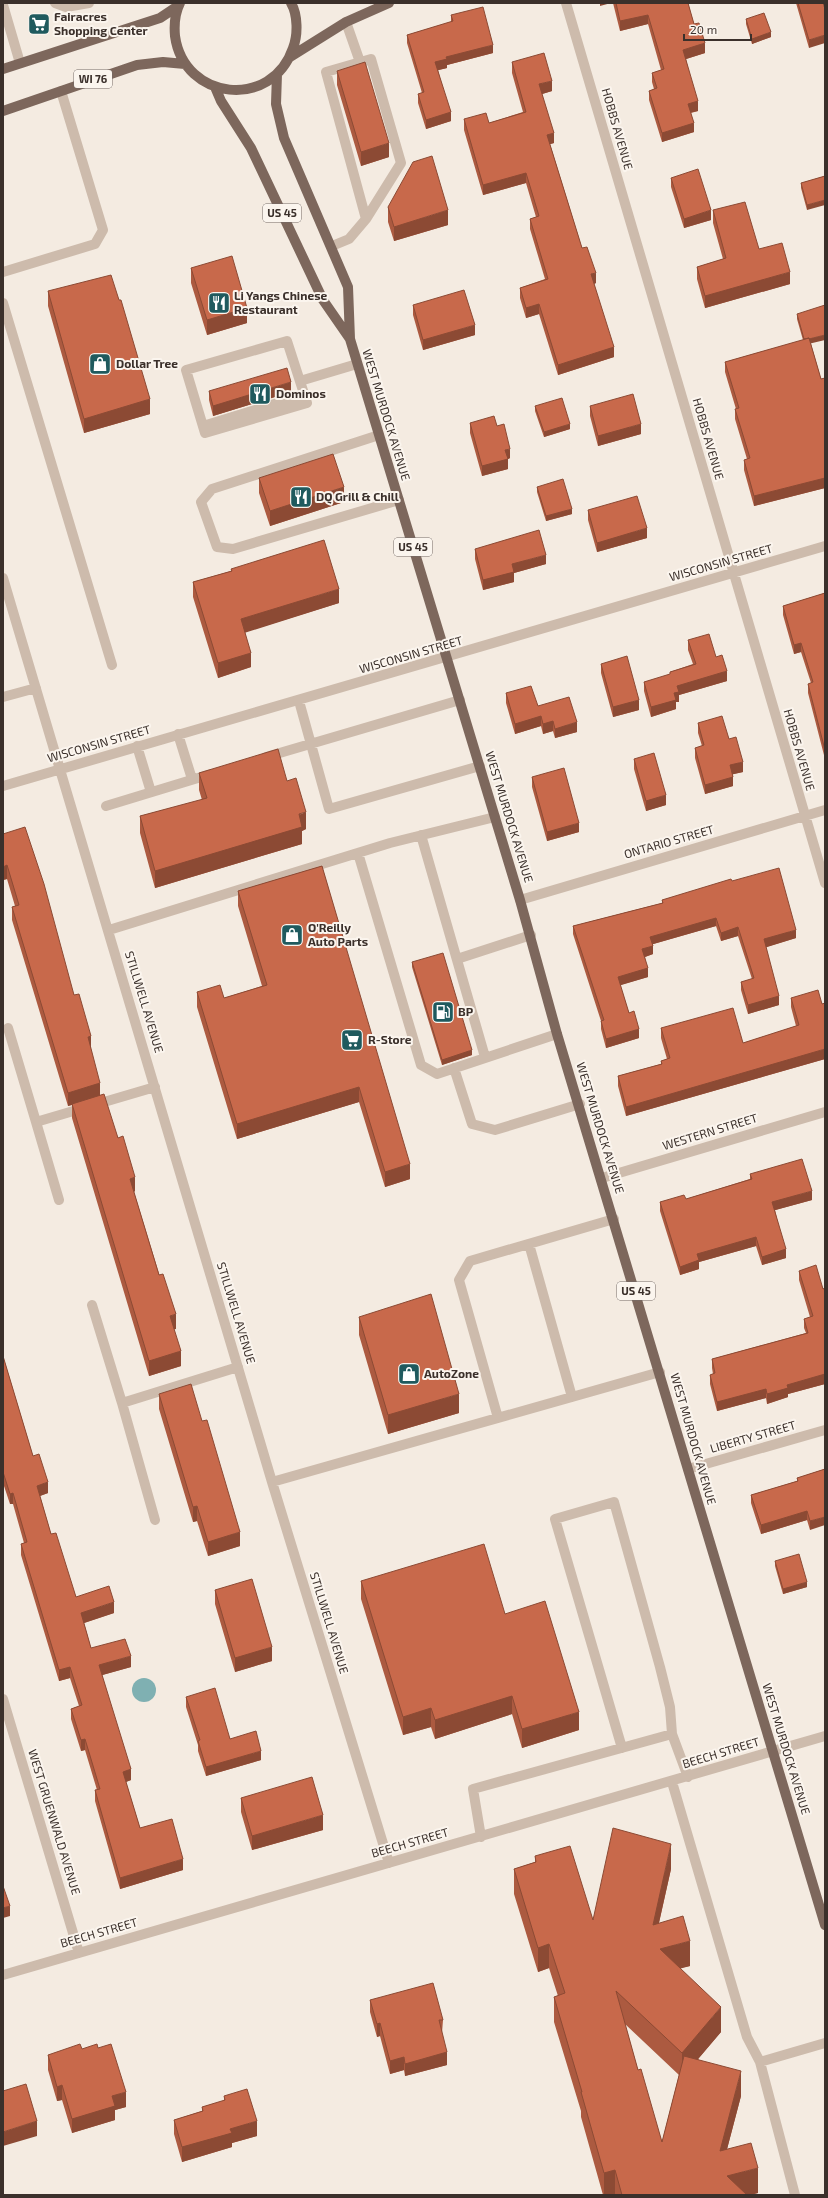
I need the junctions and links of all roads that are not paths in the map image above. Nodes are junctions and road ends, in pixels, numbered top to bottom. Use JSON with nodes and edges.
{"nodes":[{"id":1,"x":55,"y":3,"type":"edge"},
{"id":2,"x":89,"y":3,"type":"edge"},
{"id":3,"x":291,"y":3,"type":"edge"},
{"id":4,"x":389,"y":3,"type":"edge"},
{"id":5,"x":566,"y":3,"type":"edge"},
{"id":6,"x":3,"y":5,"type":"edge"},
{"id":7,"x":179,"y":5,"type":"edge"},
{"id":8,"x":346,"y":22,"type":"junction"},
{"id":9,"x":290,"y":57,"type":"junction"},
{"id":10,"x":360,"y":62,"type":"junction"},
{"id":11,"x":20,"y":63,"type":"junction"},
{"id":12,"x":185,"y":64,"type":"junction"},
{"id":13,"x":3,"y":68,"type":"edge"},
{"id":14,"x":277,"y":74,"type":"junction"},
{"id":15,"x":215,"y":87,"type":"junction"},
{"id":16,"x":379,"y":88,"type":"junction"},
{"id":17,"x":61,"y":91,"type":"junction"},
{"id":18,"x":369,"y":91,"type":"edge"},
{"id":19,"x":3,"y":111,"type":"edge"},
{"id":20,"x":366,"y":220,"type":"junction"},
{"id":21,"x":332,"y":246,"type":"junction"},
{"id":22,"x":3,"y":272,"type":"edge"},
{"id":23,"x":3,"y":303,"type":"edge"},
{"id":24,"x":350,"y":339,"type":"junction"},
{"id":25,"x":357,"y":364,"type":"junction"},
{"id":26,"x":300,"y":381,"type":"junction"},
{"id":27,"x":379,"y":435,"type":"junction"},
{"id":28,"x":399,"y":500,"type":"junction"},
{"id":29,"x":825,"y":546,"type":"edge"},
{"id":30,"x":733,"y":572,"type":"junction"},
{"id":31,"x":3,"y":578,"type":"edge"},
{"id":32,"x":447,"y":658,"type":"junction"},
{"id":33,"x":112,"y":665,"type":"dead end"},
{"id":34,"x":36,"y":688,"type":"junction"},
{"id":35,"x":3,"y":697,"type":"edge"},
{"id":36,"x":460,"y":700,"type":"junction"},
{"id":37,"x":299,"y":701,"type":"junction"},
{"id":38,"x":178,"y":734,"type":"junction"},
{"id":39,"x":311,"y":743,"type":"junction"},
{"id":40,"x":137,"y":746,"type":"junction"},
{"id":41,"x":259,"y":759,"type":"edge"},
{"id":42,"x":480,"y":766,"type":"junction"},
{"id":43,"x":60,"y":769,"type":"junction"},
{"id":44,"x":222,"y":770,"type":"edge"},
{"id":45,"x":192,"y":779,"type":"junction"},
{"id":46,"x":3,"y":786,"type":"edge"},
{"id":47,"x":151,"y":792,"type":"junction"},
{"id":48,"x":106,"y":806,"type":"dead end"},
{"id":49,"x":825,"y":810,"type":"edge"},
{"id":50,"x":805,"y":816,"type":"junction"},
{"id":51,"x":495,"y":817,"type":"junction"},
{"id":52,"x":421,"y":835,"type":"junction"},
{"id":53,"x":358,"y":853,"type":"junction"},
{"id":54,"x":825,"y":883,"type":"edge"},
{"id":55,"x":520,"y":900,"type":"junction"},
{"id":56,"x":109,"y":930,"type":"junction"},
{"id":57,"x":531,"y":935,"type":"junction"},
{"id":58,"x":457,"y":959,"type":"junction"},
{"id":59,"x":8,"y":1028,"type":"dead end"},
{"id":60,"x":558,"y":1034,"type":"junction"},
{"id":61,"x":485,"y":1057,"type":"junction"},
{"id":62,"x":454,"y":1068,"type":"junction"},
{"id":63,"x":155,"y":1087,"type":"junction"},
{"id":64,"x":580,"y":1104,"type":"junction"},
{"id":65,"x":825,"y":1112,"type":"edge"},
{"id":66,"x":36,"y":1122,"type":"junction"},
{"id":67,"x":602,"y":1178,"type":"junction"},
{"id":68,"x":59,"y":1200,"type":"dead end"},
{"id":69,"x":614,"y":1219,"type":"junction"},
{"id":70,"x":529,"y":1244,"type":"junction"},
{"id":71,"x":92,"y":1305,"type":"dead end"},
{"id":72,"x":238,"y":1367,"type":"junction"},
{"id":73,"x":660,"y":1372,"type":"junction"},
{"id":74,"x":572,"y":1397,"type":"junction"},
{"id":75,"x":122,"y":1403,"type":"junction"},
{"id":76,"x":498,"y":1418,"type":"junction"},
{"id":77,"x":825,"y":1430,"type":"edge"},
{"id":78,"x":688,"y":1469,"type":"junction"},
{"id":79,"x":272,"y":1482,"type":"junction"},
{"id":80,"x":155,"y":1520,"type":"dead end"},
{"id":81,"x":3,"y":1698,"type":"edge"},
{"id":82,"x":672,"y":1734,"type":"junction"},
{"id":83,"x":825,"y":1736,"type":"edge"},
{"id":84,"x":622,"y":1748,"type":"junction"},
{"id":85,"x":773,"y":1751,"type":"junction"},
{"id":86,"x":688,"y":1777,"type":"junction"},
{"id":87,"x":672,"y":1782,"type":"junction"},
{"id":88,"x":481,"y":1837,"type":"junction"},
{"id":89,"x":389,"y":1863,"type":"junction"},
{"id":90,"x":825,"y":1925,"type":"edge"},
{"id":91,"x":79,"y":1953,"type":"junction"},
{"id":92,"x":3,"y":1975,"type":"edge"},
{"id":93,"x":825,"y":2043,"type":"edge"},
{"id":94,"x":760,"y":2062,"type":"junction"},
{"id":95,"x":795,"y":2195,"type":"edge"}],
"edges":[{"from":1,"to":2,"type":"street"},
{"from":3,"to":9,"type":"main road"},
{"from":4,"to":8,"type":"main road"},
{"from":5,"to":30,"type":"street","name":"HOBBS AVENUE"},
{"from":6,"to":11,"type":"street"},
{"from":7,"to":11,"type":"main road"},
{"from":7,"to":12,"type":"main road"},
{"from":8,"to":9,"type":"main road"},
{"from":8,"to":10,"type":"street"},
{"from":9,"to":14,"type":"main road"},
{"from":10,"to":16,"type":"street"},
{"from":10,"to":20,"type":"street"},
{"from":11,"to":13,"type":"main road"},
{"from":12,"to":15,"type":"main road"},
{"from":12,"to":17,"type":"main road","number":"WI 76"},
{"from":14,"to":15,"type":"main road"},
{"from":14,"to":21,"type":"main road","name":"WEST MURDOCK AVENUE","number":"US 45"},
{"from":15,"to":24,"type":"main road","name":"WEST MURDOCK AVENUE","number":"US 45"},
{"from":16,"to":18,"type":"street"},
{"from":16,"to":20,"type":"street"},
{"from":17,"to":19,"type":"main road","number":"WI 76"},
{"from":17,"to":22,"type":"street"},
{"from":20,"to":21,"type":"street"},
{"from":21,"to":24,"type":"main road","name":"WEST MURDOCK AVENUE","number":"US 45"},
{"from":23,"to":33,"type":"street"},
{"from":24,"to":25,"type":"main road","name":"WEST MURDOCK AVENUE","number":"US 45"},
{"from":25,"to":26,"type":"street"},
{"from":25,"to":27,"type":"main road","name":"WEST MURDOCK AVENUE","number":"US 45"},
{"from":26,"to":26,"type":"street"},
{"from":27,"to":28,"type":"main road","name":"WEST MURDOCK AVENUE","number":"US 45"},
{"from":27,"to":28,"type":"street"},
{"from":28,"to":32,"type":"main road","name":"WEST MURDOCK AVENUE","number":"US 45"},
{"from":29,"to":30,"type":"street","name":"WISCONSIN STREET"},
{"from":30,"to":32,"type":"street","name":"WISCONSIN STREET"},
{"from":30,"to":50,"type":"street","name":"HOBBS AVENUE"},
{"from":31,"to":34,"type":"street","name":"STILLWELL AVENUE"},
{"from":32,"to":36,"type":"main road","name":"WEST MURDOCK AVENUE","number":"US 45"},
{"from":32,"to":37,"type":"street","name":"WISCONSIN STREET"},
{"from":34,"to":35,"type":"street"},
{"from":34,"to":43,"type":"street","name":"STILLWELL AVENUE"},
{"from":36,"to":39,"type":"street"},
{"from":36,"to":42,"type":"main road","name":"WEST MURDOCK AVENUE","number":"US 45"},
{"from":37,"to":38,"type":"street","name":"WISCONSIN STREET"},
{"from":37,"to":39,"type":"street"},
{"from":38,"to":40,"type":"street","name":"WISCONSIN STREET"},
{"from":38,"to":45,"type":"street"},
{"from":39,"to":41,"type":"street"},
{"from":39,"to":42,"type":"street"},
{"from":40,"to":43,"type":"street","name":"WISCONSIN STREET"},
{"from":40,"to":47,"type":"street"},
{"from":42,"to":51,"type":"main road","name":"WEST MURDOCK AVENUE","number":"US 45"},
{"from":43,"to":46,"type":"street","name":"WISCONSIN STREET"},
{"from":43,"to":56,"type":"street","name":"STILLWELL AVENUE"},
{"from":44,"to":45,"type":"street"},
{"from":45,"to":47,"type":"street"},
{"from":47,"to":48,"type":"street"},
{"from":49,"to":50,"type":"street","name":"ONTARIO STREET"},
{"from":50,"to":54,"type":"street","name":"HOBBS AVENUE"},
{"from":50,"to":55,"type":"street","name":"ONTARIO STREET"},
{"from":51,"to":52,"type":"street"},
{"from":51,"to":55,"type":"main road","name":"WEST MURDOCK AVENUE","number":"US 45"},
{"from":52,"to":53,"type":"street"},
{"from":52,"to":58,"type":"street"},
{"from":53,"to":56,"type":"street"},
{"from":53,"to":62,"type":"street"},
{"from":55,"to":57,"type":"main road","name":"WEST MURDOCK AVENUE","number":"US 45"},
{"from":56,"to":63,"type":"street","name":"STILLWELL AVENUE"},
{"from":57,"to":58,"type":"street"},
{"from":57,"to":60,"type":"main road","name":"WEST MURDOCK AVENUE","number":"US 45"},
{"from":58,"to":61,"type":"street"},
{"from":59,"to":66,"type":"street"},
{"from":60,"to":61,"type":"street"},
{"from":60,"to":64,"type":"main road","name":"WEST MURDOCK AVENUE","number":"US 45"},
{"from":61,"to":62,"type":"street"},
{"from":62,"to":64,"type":"street"},
{"from":63,"to":66,"type":"street"},
{"from":63,"to":72,"type":"street","name":"STILLWELL AVENUE"},
{"from":64,"to":67,"type":"main road","name":"WEST MURDOCK AVENUE","number":"US 45"},
{"from":65,"to":67,"type":"street","name":"WESTERN STREET"},
{"from":66,"to":68,"type":"street"},
{"from":67,"to":69,"type":"main road","name":"WEST MURDOCK AVENUE","number":"US 45"},
{"from":69,"to":70,"type":"street"},
{"from":69,"to":73,"type":"main road","name":"WEST MURDOCK AVENUE","number":"US 45"},
{"from":70,"to":74,"type":"street"},
{"from":70,"to":76,"type":"street"},
{"from":71,"to":75,"type":"street"},
{"from":72,"to":75,"type":"street"},
{"from":72,"to":79,"type":"street","name":"STILLWELL AVENUE"},
{"from":73,"to":74,"type":"street"},
{"from":73,"to":78,"type":"main road","name":"WEST MURDOCK AVENUE","number":"US 45"},
{"from":74,"to":76,"type":"street"},
{"from":75,"to":80,"type":"street"},
{"from":76,"to":79,"type":"street"},
{"from":77,"to":78,"type":"street","name":"LIBERTY STREET"},
{"from":78,"to":85,"type":"main road","name":"WEST MURDOCK AVENUE","number":"US 45"},
{"from":79,"to":89,"type":"street","name":"STILLWELL AVENUE"},
{"from":81,"to":91,"type":"street","name":"WEST GRUENWALD AVENUE"},
{"from":82,"to":84,"type":"street"},
{"from":82,"to":84,"type":"street"},
{"from":82,"to":86,"type":"street"},
{"from":83,"to":85,"type":"street","name":"BEECH STREET"},
{"from":84,"to":88,"type":"street"},
{"from":85,"to":86,"type":"street","name":"BEECH STREET"},
{"from":85,"to":90,"type":"main road","name":"WEST MURDOCK AVENUE","number":"US 45"},
{"from":86,"to":87,"type":"street","name":"BEECH STREET"},
{"from":87,"to":88,"type":"street","name":"BEECH STREET"},
{"from":87,"to":94,"type":"street"},
{"from":88,"to":89,"type":"street","name":"BEECH STREET"},
{"from":89,"to":91,"type":"street","name":"BEECH STREET"},
{"from":91,"to":92,"type":"street","name":"BEECH STREET"},
{"from":93,"to":94,"type":"street"},
{"from":94,"to":95,"type":"street"}]}
